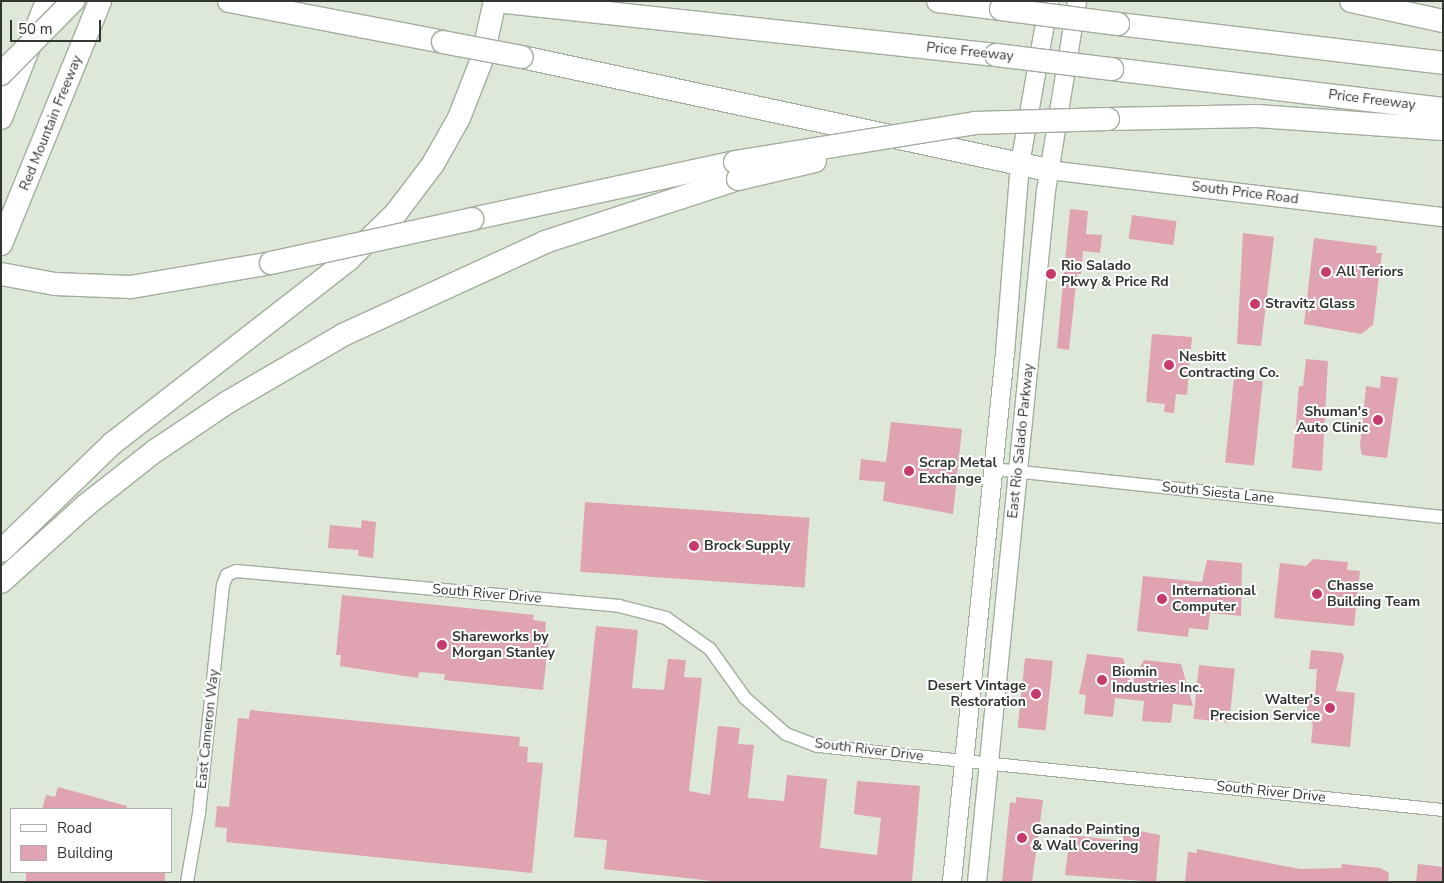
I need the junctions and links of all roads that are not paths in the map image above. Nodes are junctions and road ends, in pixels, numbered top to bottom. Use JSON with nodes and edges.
{"nodes":[{"id":1,"x":47,"y":1,"type":"edge"},
{"id":2,"x":72,"y":1,"type":"edge"},
{"id":3,"x":100,"y":1,"type":"edge"},
{"id":4,"x":229,"y":1,"type":"edge"},
{"id":5,"x":496,"y":1,"type":"edge"},
{"id":6,"x":938,"y":1,"type":"edge"},
{"id":7,"x":1049,"y":1,"type":"edge"},
{"id":8,"x":1077,"y":1,"type":"edge"},
{"id":9,"x":1352,"y":1,"type":"edge"},
{"id":10,"x":1443,"y":21,"type":"edge"},
{"id":11,"x":1443,"y":63,"type":"edge"},
{"id":12,"x":1,"y":74,"type":"edge"},
{"id":13,"x":1443,"y":109,"type":"edge"},
{"id":14,"x":1,"y":118,"type":"edge"},
{"id":15,"x":1443,"y":130,"type":"edge"},
{"id":16,"x":1020,"y":164,"type":"junction"},
{"id":17,"x":1048,"y":170,"type":"junction"},
{"id":18,"x":737,"y":171,"type":"junction"},
{"id":19,"x":1443,"y":217,"type":"edge"},
{"id":20,"x":1,"y":244,"type":"edge"},
{"id":21,"x":1,"y":274,"type":"edge"},
{"id":22,"x":994,"y":469,"type":"junction"},
{"id":23,"x":1018,"y":471,"type":"junction"},
{"id":24,"x":1443,"y":517,"type":"edge"},
{"id":25,"x":1,"y":552,"type":"edge"},
{"id":26,"x":227,"y":576,"type":"joint"},
{"id":27,"x":1,"y":582,"type":"edge"},
{"id":28,"x":964,"y":760,"type":"junction"},
{"id":29,"x":988,"y":763,"type":"junction"},
{"id":30,"x":1443,"y":810,"type":"edge"},
{"id":31,"x":187,"y":882,"type":"edge"},
{"id":32,"x":952,"y":882,"type":"edge"},
{"id":33,"x":977,"y":882,"type":"edge"}],
"edges":[{"from":1,"to":14,"type":"highway"},
{"from":2,"to":12,"type":"highway","bridge":true},
{"from":3,"to":20,"type":"highway","name":"Red Mountain Freeway"},
{"from":4,"to":16,"type":"highway","bridge":true},
{"from":5,"to":13,"type":"highway","name":"Price Freeway","bridge":true},
{"from":5,"to":25,"type":"highway"},
{"from":6,"to":11,"type":"highway","bridge":true},
{"from":7,"to":16,"type":"main road","name":"East Rio Salado Parkway"},
{"from":8,"to":17,"type":"main road","name":"East Rio Salado Parkway"},
{"from":9,"to":10,"type":"highway"},
{"from":15,"to":18,"type":"highway","bridge":true},
{"from":16,"to":17,"type":"highway"},
{"from":16,"to":22,"type":"main road","name":"East Rio Salado Parkway"},
{"from":17,"to":19,"type":"main road","name":"South Price Road"},
{"from":17,"to":23,"type":"main road","name":"East Rio Salado Parkway"},
{"from":18,"to":21,"type":"highway","bridge":true},
{"from":18,"to":27,"type":"highway"},
{"from":22,"to":23,"type":"street","name":"South Siesta Lane"},
{"from":22,"to":28,"type":"main road","name":"East Rio Salado Parkway"},
{"from":23,"to":24,"type":"street","name":"South Siesta Lane"},
{"from":23,"to":29,"type":"main road","name":"East Rio Salado Parkway"},
{"from":26,"to":28,"type":"street","name":"South River Drive"},
{"from":26,"to":31,"type":"street","name":"East Cameron Way"},
{"from":28,"to":29,"type":"street","name":"South River Drive"},
{"from":28,"to":32,"type":"main road"},
{"from":29,"to":30,"type":"street","name":"South River Drive"},
{"from":29,"to":33,"type":"main road","name":"East Rio Salado Parkway"}]}
